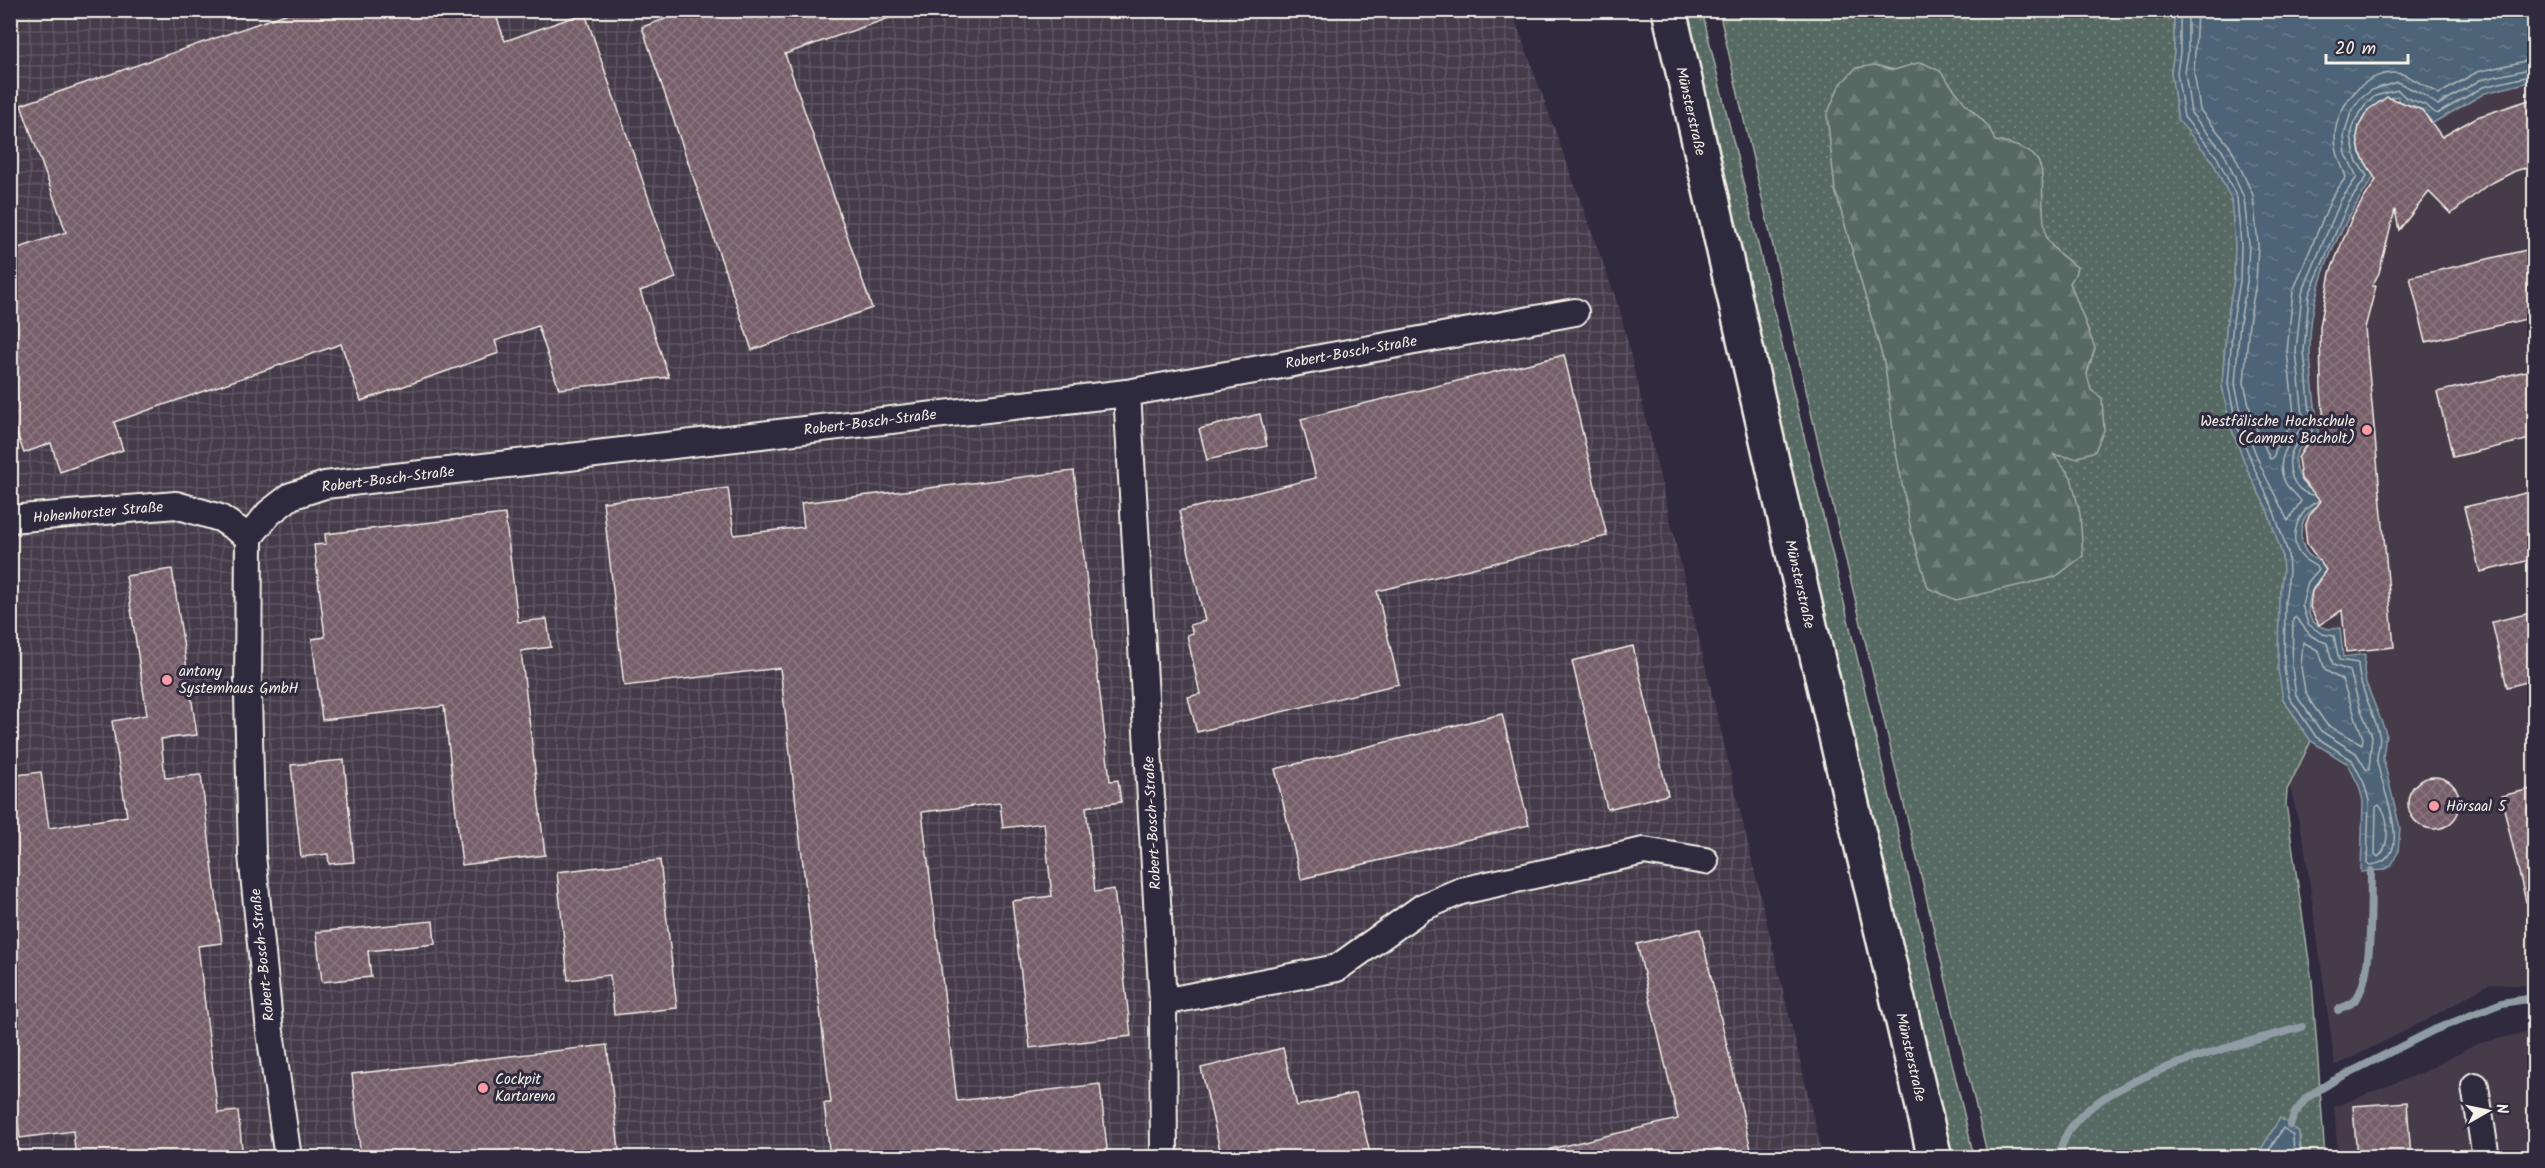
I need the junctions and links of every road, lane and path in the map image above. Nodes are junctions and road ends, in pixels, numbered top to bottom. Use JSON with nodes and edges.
{"nodes":[{"id":1,"x":1669,"y":10,"type":"edge"},
{"id":2,"x":1575,"y":312,"type":"dead end"},
{"id":3,"x":1127,"y":393,"type":"junction"},
{"id":4,"x":10,"y":519,"type":"edge"},
{"id":5,"x":249,"y":537,"type":"junction"},
{"id":6,"x":1705,"y":861,"type":"dead end"},
{"id":7,"x":1163,"y":1002,"type":"junction"},
{"id":8,"x":2475,"y":1086,"type":"dead end"},
{"id":9,"x":288,"y":1158,"type":"edge"},
{"id":10,"x":1164,"y":1158,"type":"edge"},
{"id":11,"x":1935,"y":1158,"type":"edge"},
{"id":12,"x":2486,"y":1158,"type":"edge"}],
"edges":[{"from":1,"to":11,"type":"main road","name":"Münsterstraße"},
{"from":2,"to":3,"type":"street","name":"Robert-Bosch-Straße"},
{"from":3,"to":5,"type":"street","name":"Robert-Bosch-Straße"},
{"from":3,"to":7,"type":"street","name":"Robert-Bosch-Straße"},
{"from":4,"to":5,"type":"street","name":"Hohenhorster Straße"},
{"from":5,"to":9,"type":"street","name":"Robert-Bosch-Straße"},
{"from":6,"to":7,"type":"street"},
{"from":7,"to":10,"type":"street","name":"Robert-Bosch-Straße"},
{"from":8,"to":12,"type":"street"}]}
